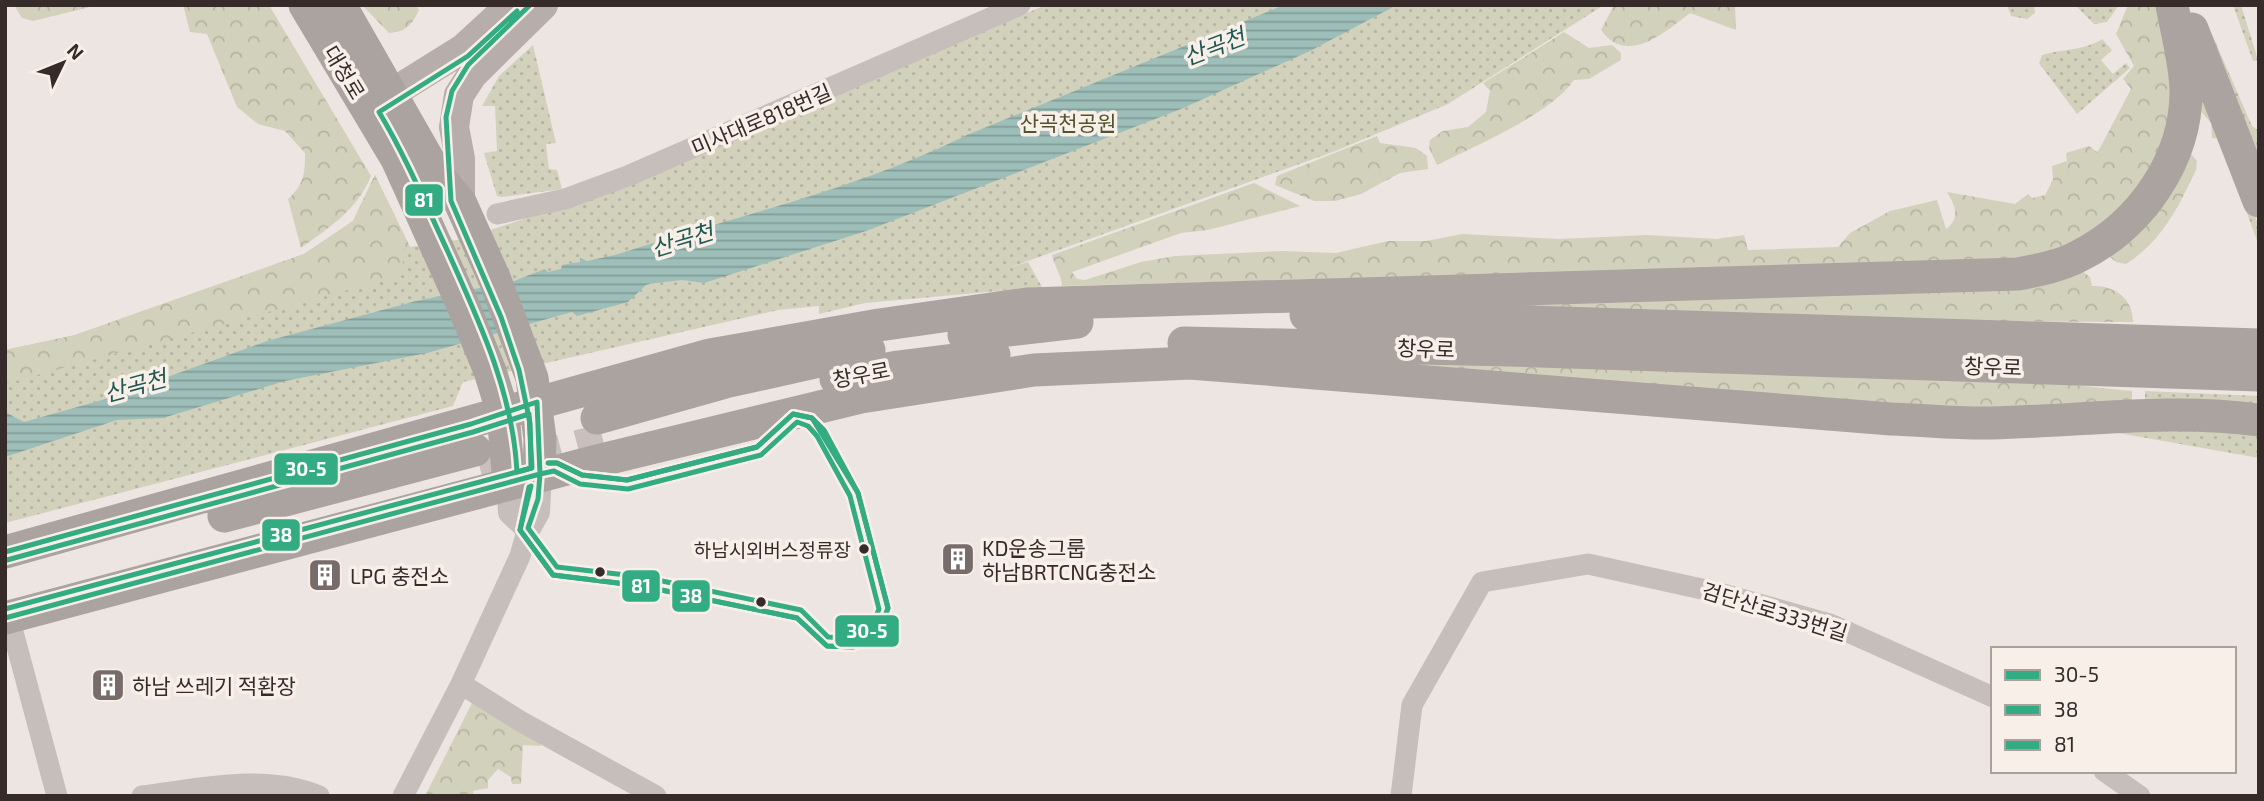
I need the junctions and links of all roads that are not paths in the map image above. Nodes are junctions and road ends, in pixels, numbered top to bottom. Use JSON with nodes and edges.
{"nodes":[{"id":1,"x":305,"y":5,"type":"edge"},
{"id":2,"x":340,"y":5,"type":"edge"},
{"id":3,"x":511,"y":5,"type":"edge"},
{"id":4,"x":543,"y":5,"type":"edge"},
{"id":5,"x":1020,"y":5,"type":"edge"},
{"id":6,"x":2172,"y":5,"type":"edge"},
{"id":7,"x":2180,"y":5,"type":"edge"},
{"id":8,"x":379,"y":102,"type":"junction"},
{"id":9,"x":2259,"y":201,"type":"edge"},
{"id":10,"x":460,"y":202,"type":"junction"},
{"id":11,"x":497,"y":214,"type":"dead end"},
{"id":12,"x":2259,"y":345,"type":"edge"},
{"id":13,"x":2112,"y":355,"type":"junction"},
{"id":14,"x":2259,"y":375,"type":"edge"},
{"id":15,"x":537,"y":402,"type":"junction"},
{"id":16,"x":503,"y":413,"type":"junction"},
{"id":17,"x":2259,"y":420,"type":"edge"},
{"id":18,"x":600,"y":429,"type":"tunnel mouth"},
{"id":19,"x":501,"y":470,"type":"junction"},
{"id":20,"x":528,"y":528,"type":"joint"},
{"id":21,"x":5,"y":552,"type":"edge"},
{"id":22,"x":5,"y":573,"type":"edge"},
{"id":23,"x":7,"y":610,"type":"edge"},
{"id":24,"x":461,"y":684,"type":"junction"},
{"id":25,"x":1991,"y":696,"type":"edge"},
{"id":26,"x":2107,"y":773,"type":"edge"},
{"id":27,"x":57,"y":796,"type":"edge"},
{"id":28,"x":142,"y":796,"type":"edge"},
{"id":29,"x":319,"y":796,"type":"edge"},
{"id":30,"x":403,"y":796,"type":"edge"},
{"id":31,"x":656,"y":796,"type":"edge"},
{"id":32,"x":1401,"y":796,"type":"edge"},
{"id":33,"x":2140,"y":796,"type":"edge"}],
"edges":[{"from":1,"to":8,"type":"main road","name":"대청로"},
{"from":2,"to":8,"type":"main road","name":"대청로"},
{"from":3,"to":8,"type":"main road"},
{"from":4,"to":10,"type":"main road"},
{"from":5,"to":11,"type":"street","name":"미사대로818번길"},
{"from":6,"to":15,"type":"main road"},
{"from":7,"to":9,"type":"main road"},
{"from":8,"to":10,"type":"main road","name":"대청로"},
{"from":8,"to":16,"type":"main road","name":"대청로"},
{"from":10,"to":15,"type":"main road","name":"대청로"},
{"from":12,"to":13,"type":"main road"},
{"from":13,"to":14,"type":"main road","name":"창우로"},
{"from":13,"to":18,"type":"main road","name":"창우로"},
{"from":15,"to":16,"type":"main road"},
{"from":15,"to":19,"type":"main road","name":"대청로"},
{"from":16,"to":19,"type":"main road","name":"대청로"},
{"from":16,"to":21,"type":"main road"},
{"from":17,"to":19,"type":"main road"},
{"from":19,"to":20,"type":"street"},
{"from":19,"to":22,"type":"main road"},
{"from":19,"to":23,"type":"main road"},
{"from":20,"to":24,"type":"street"},
{"from":23,"to":27,"type":"street"},
{"from":24,"to":30,"type":"street"},
{"from":24,"to":31,"type":"street"},
{"from":25,"to":32,"type":"street","name":"검단산로333번길"},
{"from":26,"to":33,"type":"street"},
{"from":28,"to":29,"type":"street"}]}
